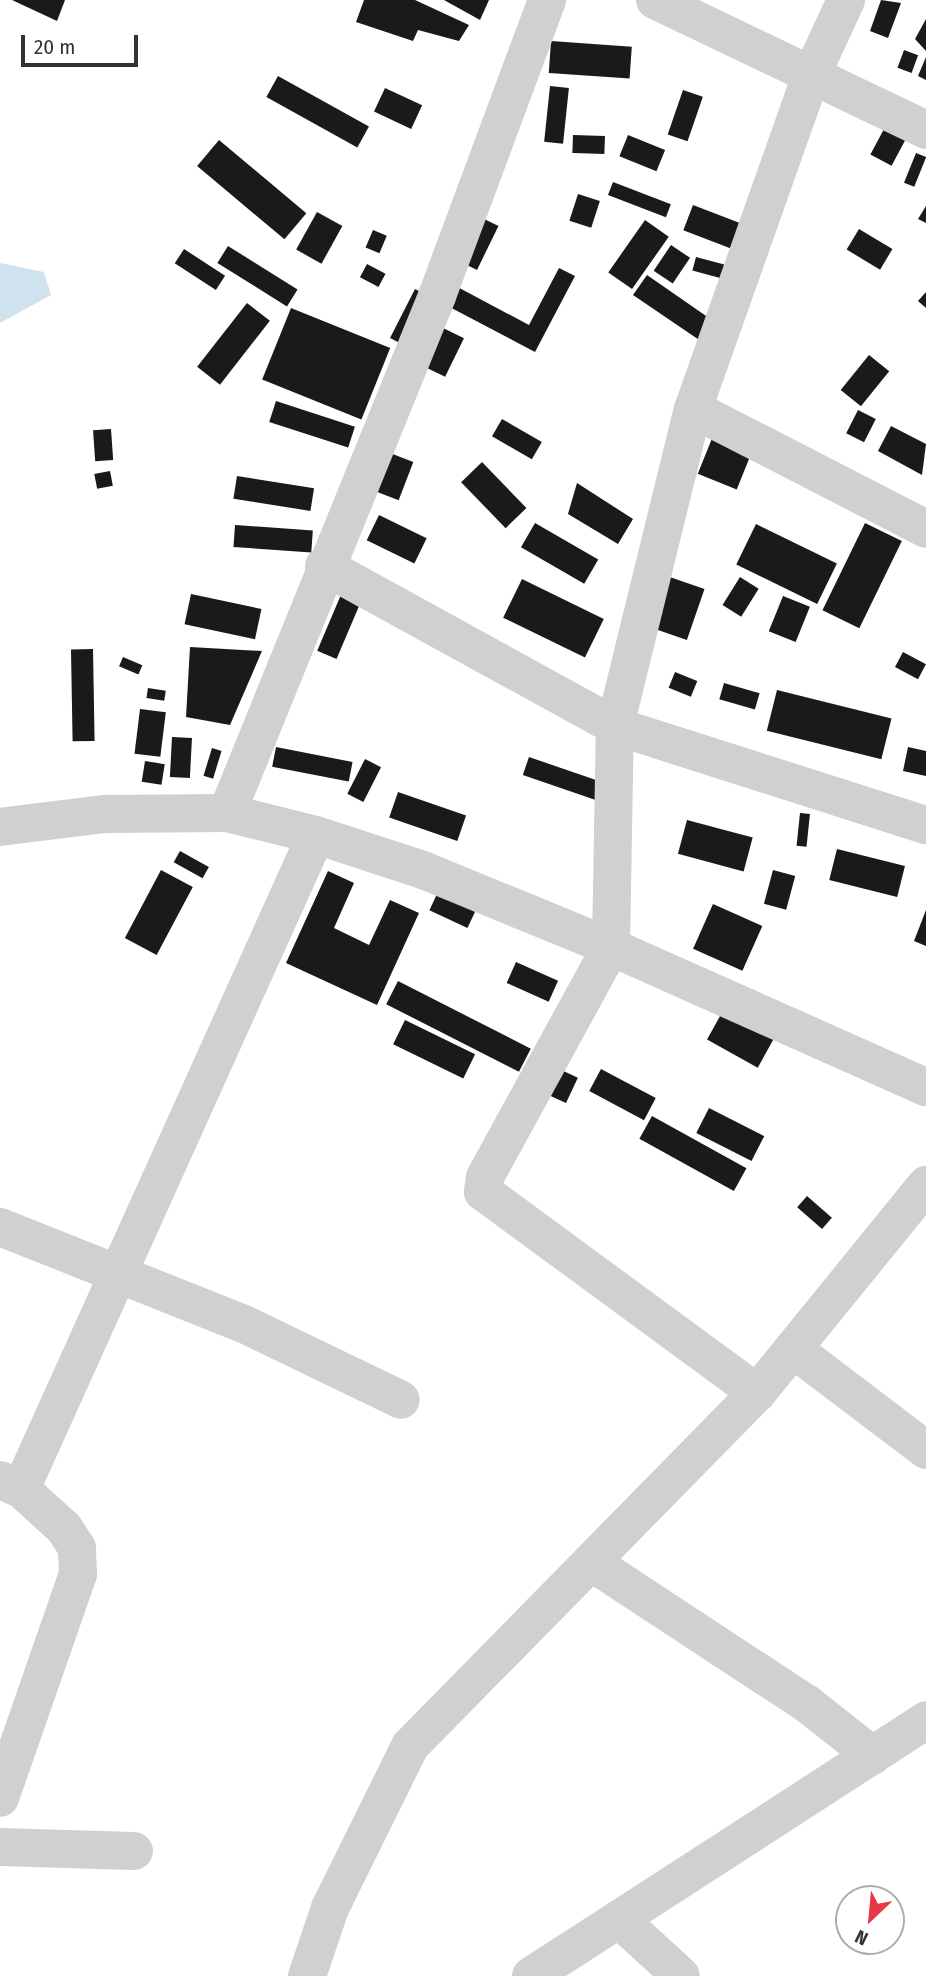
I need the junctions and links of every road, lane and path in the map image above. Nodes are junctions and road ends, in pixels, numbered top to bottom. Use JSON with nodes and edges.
{"nodes":[{"id":1,"x":547,"y":0,"type":"edge"},
{"id":2,"x":655,"y":0,"type":"edge"},
{"id":3,"x":846,"y":0,"type":"edge"},
{"id":4,"x":810,"y":78,"type":"junction"},
{"id":5,"x":926,"y":130,"type":"edge"},
{"id":6,"x":693,"y":410,"type":"junction"},
{"id":7,"x":926,"y":529,"type":"edge"},
{"id":8,"x":324,"y":566,"type":"junction"},
{"id":9,"x":615,"y":726,"type":"junction"},
{"id":10,"x":227,"y":813,"type":"junction"},
{"id":11,"x":926,"y":825,"type":"edge"},
{"id":12,"x":0,"y":827,"type":"edge"},
{"id":13,"x":316,"y":835,"type":"junction"},
{"id":14,"x":611,"y":947,"type":"junction"},
{"id":15,"x":926,"y":1087,"type":"edge"},
{"id":16,"x":926,"y":1185,"type":"edge"},
{"id":17,"x":0,"y":1227,"type":"edge"},
{"id":18,"x":118,"y":1275,"type":"junction"},
{"id":19,"x":793,"y":1349,"type":"junction"},
{"id":20,"x":757,"y":1393,"type":"junction"},
{"id":21,"x":401,"y":1400,"type":"dead end"},
{"id":22,"x":926,"y":1450,"type":"edge"},
{"id":23,"x":11,"y":1484,"type":"edge"},
{"id":24,"x":594,"y":1564,"type":"junction"},
{"id":25,"x":926,"y":1720,"type":"edge"},
{"id":26,"x":873,"y":1756,"type":"junction"},
{"id":27,"x":0,"y":1798,"type":"edge"},
{"id":28,"x":0,"y":1847,"type":"edge"},
{"id":29,"x":134,"y":1851,"type":"dead end"},
{"id":30,"x":621,"y":1922,"type":"junction"},
{"id":31,"x":307,"y":1976,"type":"edge"},
{"id":32,"x":531,"y":1976,"type":"edge"},
{"id":33,"x":681,"y":1976,"type":"edge"}],
"edges":[{"from":1,"to":8,"type":"street"},
{"from":2,"to":4,"type":"street"},
{"from":3,"to":4,"type":"street"},
{"from":4,"to":5,"type":"street"},
{"from":4,"to":6,"type":"street"},
{"from":6,"to":7,"type":"street"},
{"from":6,"to":9,"type":"street"},
{"from":8,"to":9,"type":"street"},
{"from":8,"to":10,"type":"street"},
{"from":9,"to":11,"type":"street"},
{"from":9,"to":14,"type":"street"},
{"from":10,"to":12,"type":"street"},
{"from":10,"to":13,"type":"street"},
{"from":13,"to":14,"type":"street"},
{"from":13,"to":18,"type":"street"},
{"from":14,"to":15,"type":"street"},
{"from":14,"to":20,"type":"street"},
{"from":16,"to":19,"type":"street"},
{"from":17,"to":18,"type":"street"},
{"from":18,"to":21,"type":"street"},
{"from":18,"to":23,"type":"street"},
{"from":19,"to":20,"type":"street"},
{"from":19,"to":22,"type":"street"},
{"from":20,"to":24,"type":"street"},
{"from":23,"to":27,"type":"street"},
{"from":24,"to":26,"type":"street"},
{"from":24,"to":31,"type":"street"},
{"from":25,"to":26,"type":"street"},
{"from":26,"to":30,"type":"street"},
{"from":28,"to":29,"type":"street"},
{"from":30,"to":32,"type":"street"},
{"from":30,"to":33,"type":"street"}]}
